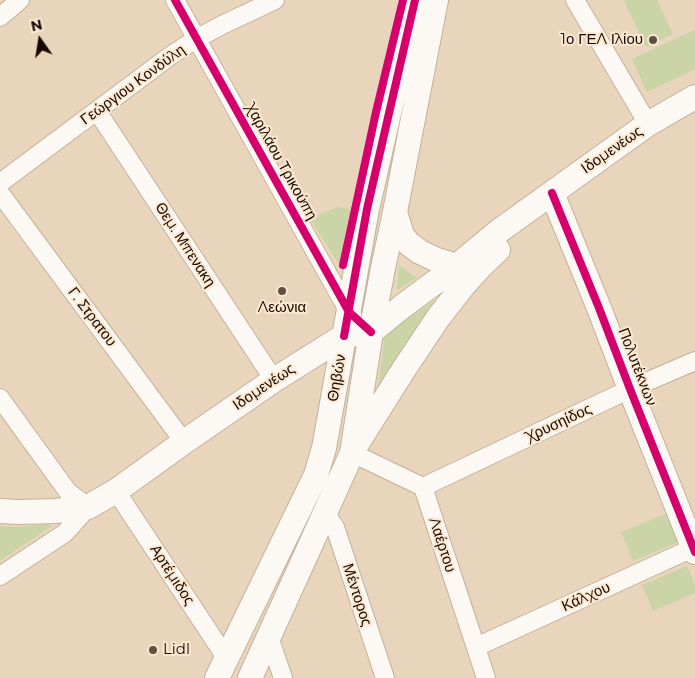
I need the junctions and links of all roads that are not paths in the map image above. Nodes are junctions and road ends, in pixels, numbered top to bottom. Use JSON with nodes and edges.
{"nodes":[{"id":1,"x":20,"y":0,"type":"edge"},
{"id":2,"x":175,"y":0,"type":"edge"},
{"id":3,"x":274,"y":0,"type":"edge"},
{"id":4,"x":415,"y":0,"type":"edge"},
{"id":5,"x":436,"y":0,"type":"edge"},
{"id":6,"x":575,"y":0,"type":"edge"},
{"id":7,"x":0,"y":16,"type":"edge"},
{"id":8,"x":196,"y":39,"type":"junction"},
{"id":9,"x":695,"y":98,"type":"edge"},
{"id":10,"x":97,"y":111,"type":"junction"},
{"id":11,"x":648,"y":124,"type":"junction"},
{"id":12,"x":0,"y":183,"type":"edge"},
{"id":13,"x":0,"y":193,"type":"edge"},
{"id":14,"x":552,"y":193,"type":"junction"},
{"id":15,"x":532,"y":208,"type":"junction"},
{"id":16,"x":395,"y":212,"type":"junction"},
{"id":17,"x":457,"y":266,"type":"junction"},
{"id":18,"x":349,"y":312,"type":"junction"},
{"id":19,"x":371,"y":332,"type":"junction"},
{"id":20,"x":344,"y":336,"type":"junction"},
{"id":21,"x":695,"y":361,"type":"edge"},
{"id":22,"x":274,"y":380,"type":"junction"},
{"id":23,"x":630,"y":389,"type":"junction"},
{"id":24,"x":0,"y":398,"type":"edge"},
{"id":25,"x":184,"y":442,"type":"junction"},
{"id":26,"x":352,"y":453,"type":"junction"},
{"id":27,"x":423,"y":487,"type":"junction"},
{"id":28,"x":116,"y":491,"type":"junction"},
{"id":29,"x":88,"y":507,"type":"junction"},
{"id":30,"x":0,"y":511,"type":"edge"},
{"id":31,"x":325,"y":513,"type":"junction"},
{"id":32,"x":694,"y":549,"type":"edge"},
{"id":33,"x":0,"y":576,"type":"edge"},
{"id":34,"x":269,"y":637,"type":"junction"},
{"id":35,"x":476,"y":647,"type":"junction"},
{"id":36,"x":221,"y":669,"type":"edge"},
{"id":37,"x":250,"y":678,"type":"edge"},
{"id":38,"x":283,"y":678,"type":"edge"},
{"id":39,"x":384,"y":678,"type":"edge"},
{"id":40,"x":486,"y":678,"type":"edge"}],
"edges":[{"from":1,"to":7,"type":"street"},
{"from":2,"to":8,"type":"street","name":"Χαριλάου Τρικούπη"},
{"from":3,"to":8,"type":"street","name":"Γεώργιου Κονδύλη"},
{"from":4,"to":18,"type":"main road","name":"Θηβών"},
{"from":5,"to":16,"type":"main road","name":"Θηβών"},
{"from":6,"to":11,"type":"street"},
{"from":8,"to":10,"type":"street","name":"Γεώργιου Κονδύλη"},
{"from":8,"to":18,"type":"street","name":"Χαριλάου Τρικούπη"},
{"from":9,"to":11,"type":"main road","name":"Ιδομενέως"},
{"from":10,"to":12,"type":"street","name":"Γεώργιου Κονδύλη"},
{"from":10,"to":22,"type":"street","name":"Θεμ. Μπενακη"},
{"from":11,"to":14,"type":"main road","name":"Ιδομενέως"},
{"from":13,"to":25,"type":"street","name":"Γ. Στρατου"},
{"from":14,"to":15,"type":"main road","name":"Ιδομενέως"},
{"from":14,"to":23,"type":"main road","name":"Πολυτέκνων"},
{"from":15,"to":17,"type":"main road","name":"Ιδομενέως"},
{"from":15,"to":26,"type":"main road","name":"Ιδομενέως"},
{"from":16,"to":17,"type":"main road"},
{"from":16,"to":19,"type":"main road","name":"Θηβών"},
{"from":17,"to":19,"type":"main road","name":"Ιδομενέως"},
{"from":18,"to":19,"type":"street","name":"Χαριλάου Τρικούπη"},
{"from":18,"to":20,"type":"main road","name":"Θηβών"},
{"from":19,"to":20,"type":"main road","name":"Ιδομενέως"},
{"from":19,"to":26,"type":"main road","name":"Θηβών"},
{"from":20,"to":22,"type":"main road","name":"Ιδομενέως"},
{"from":20,"to":36,"type":"main road","name":"Θηβών"},
{"from":21,"to":23,"type":"street","name":"Χρυσηίδος"},
{"from":22,"to":25,"type":"main road","name":"Ιδομενέως"},
{"from":23,"to":27,"type":"street","name":"Χρυσηίδος"},
{"from":23,"to":32,"type":"main road","name":"Πολυτέκνων"},
{"from":24,"to":29,"type":"street"},
{"from":25,"to":28,"type":"main road","name":"Ιδομενέως"},
{"from":26,"to":27,"type":"street"},
{"from":26,"to":31,"type":"main road","name":"Θηβών"},
{"from":27,"to":35,"type":"street","name":"Λαέρτου"},
{"from":28,"to":29,"type":"main road","name":"Ιδομενέως"},
{"from":28,"to":36,"type":"street","name":"Αρτέμιδος"},
{"from":29,"to":30,"type":"main road"},
{"from":29,"to":33,"type":"street","name":"Ιδομενέως"},
{"from":31,"to":34,"type":"main road","name":"Θηβών"},
{"from":31,"to":39,"type":"street","name":"Μέντορος"},
{"from":32,"to":35,"type":"street","name":"Κάλχου"},
{"from":34,"to":37,"type":"main road","name":"Θηβών"},
{"from":34,"to":38,"type":"street"},
{"from":35,"to":40,"type":"street","name":"Λαέρτου"}]}
